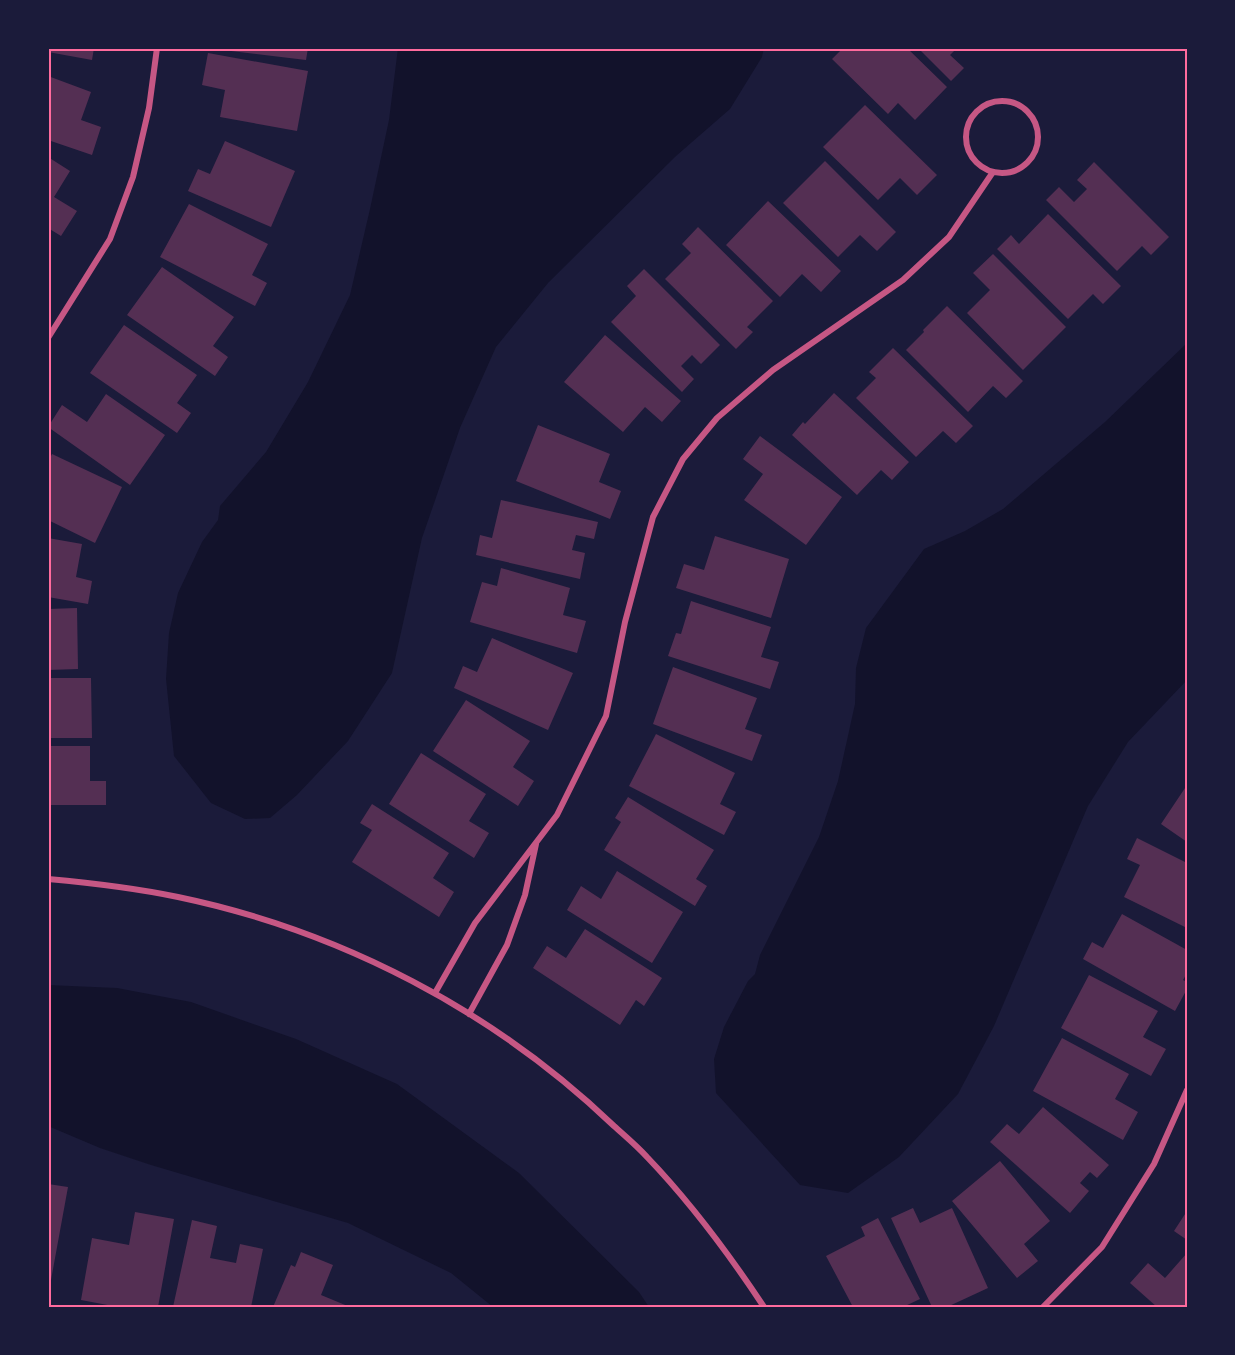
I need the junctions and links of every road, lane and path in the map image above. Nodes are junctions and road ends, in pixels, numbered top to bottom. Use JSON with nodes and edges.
{"nodes":[{"id":1,"x":157,"y":48,"type":"edge"},
{"id":2,"x":993,"y":172,"type":"junction"},
{"id":3,"x":48,"y":338,"type":"edge"},
{"id":4,"x":537,"y":841,"type":"junction"},
{"id":5,"x":48,"y":879,"type":"edge"},
{"id":6,"x":435,"y":993,"type":"junction"},
{"id":7,"x":469,"y":1014,"type":"junction"},
{"id":8,"x":1187,"y":1090,"type":"edge"},
{"id":9,"x":764,"y":1307,"type":"edge"},
{"id":10,"x":1043,"y":1307,"type":"edge"}],
"edges":[{"from":1,"to":3,"type":"street"},
{"from":2,"to":2,"type":"street"},
{"from":2,"to":4,"type":"street"},
{"from":4,"to":6,"type":"street"},
{"from":4,"to":7,"type":"street"},
{"from":5,"to":6,"type":"street"},
{"from":6,"to":7,"type":"street"},
{"from":7,"to":9,"type":"street"},
{"from":8,"to":10,"type":"street"}]}
